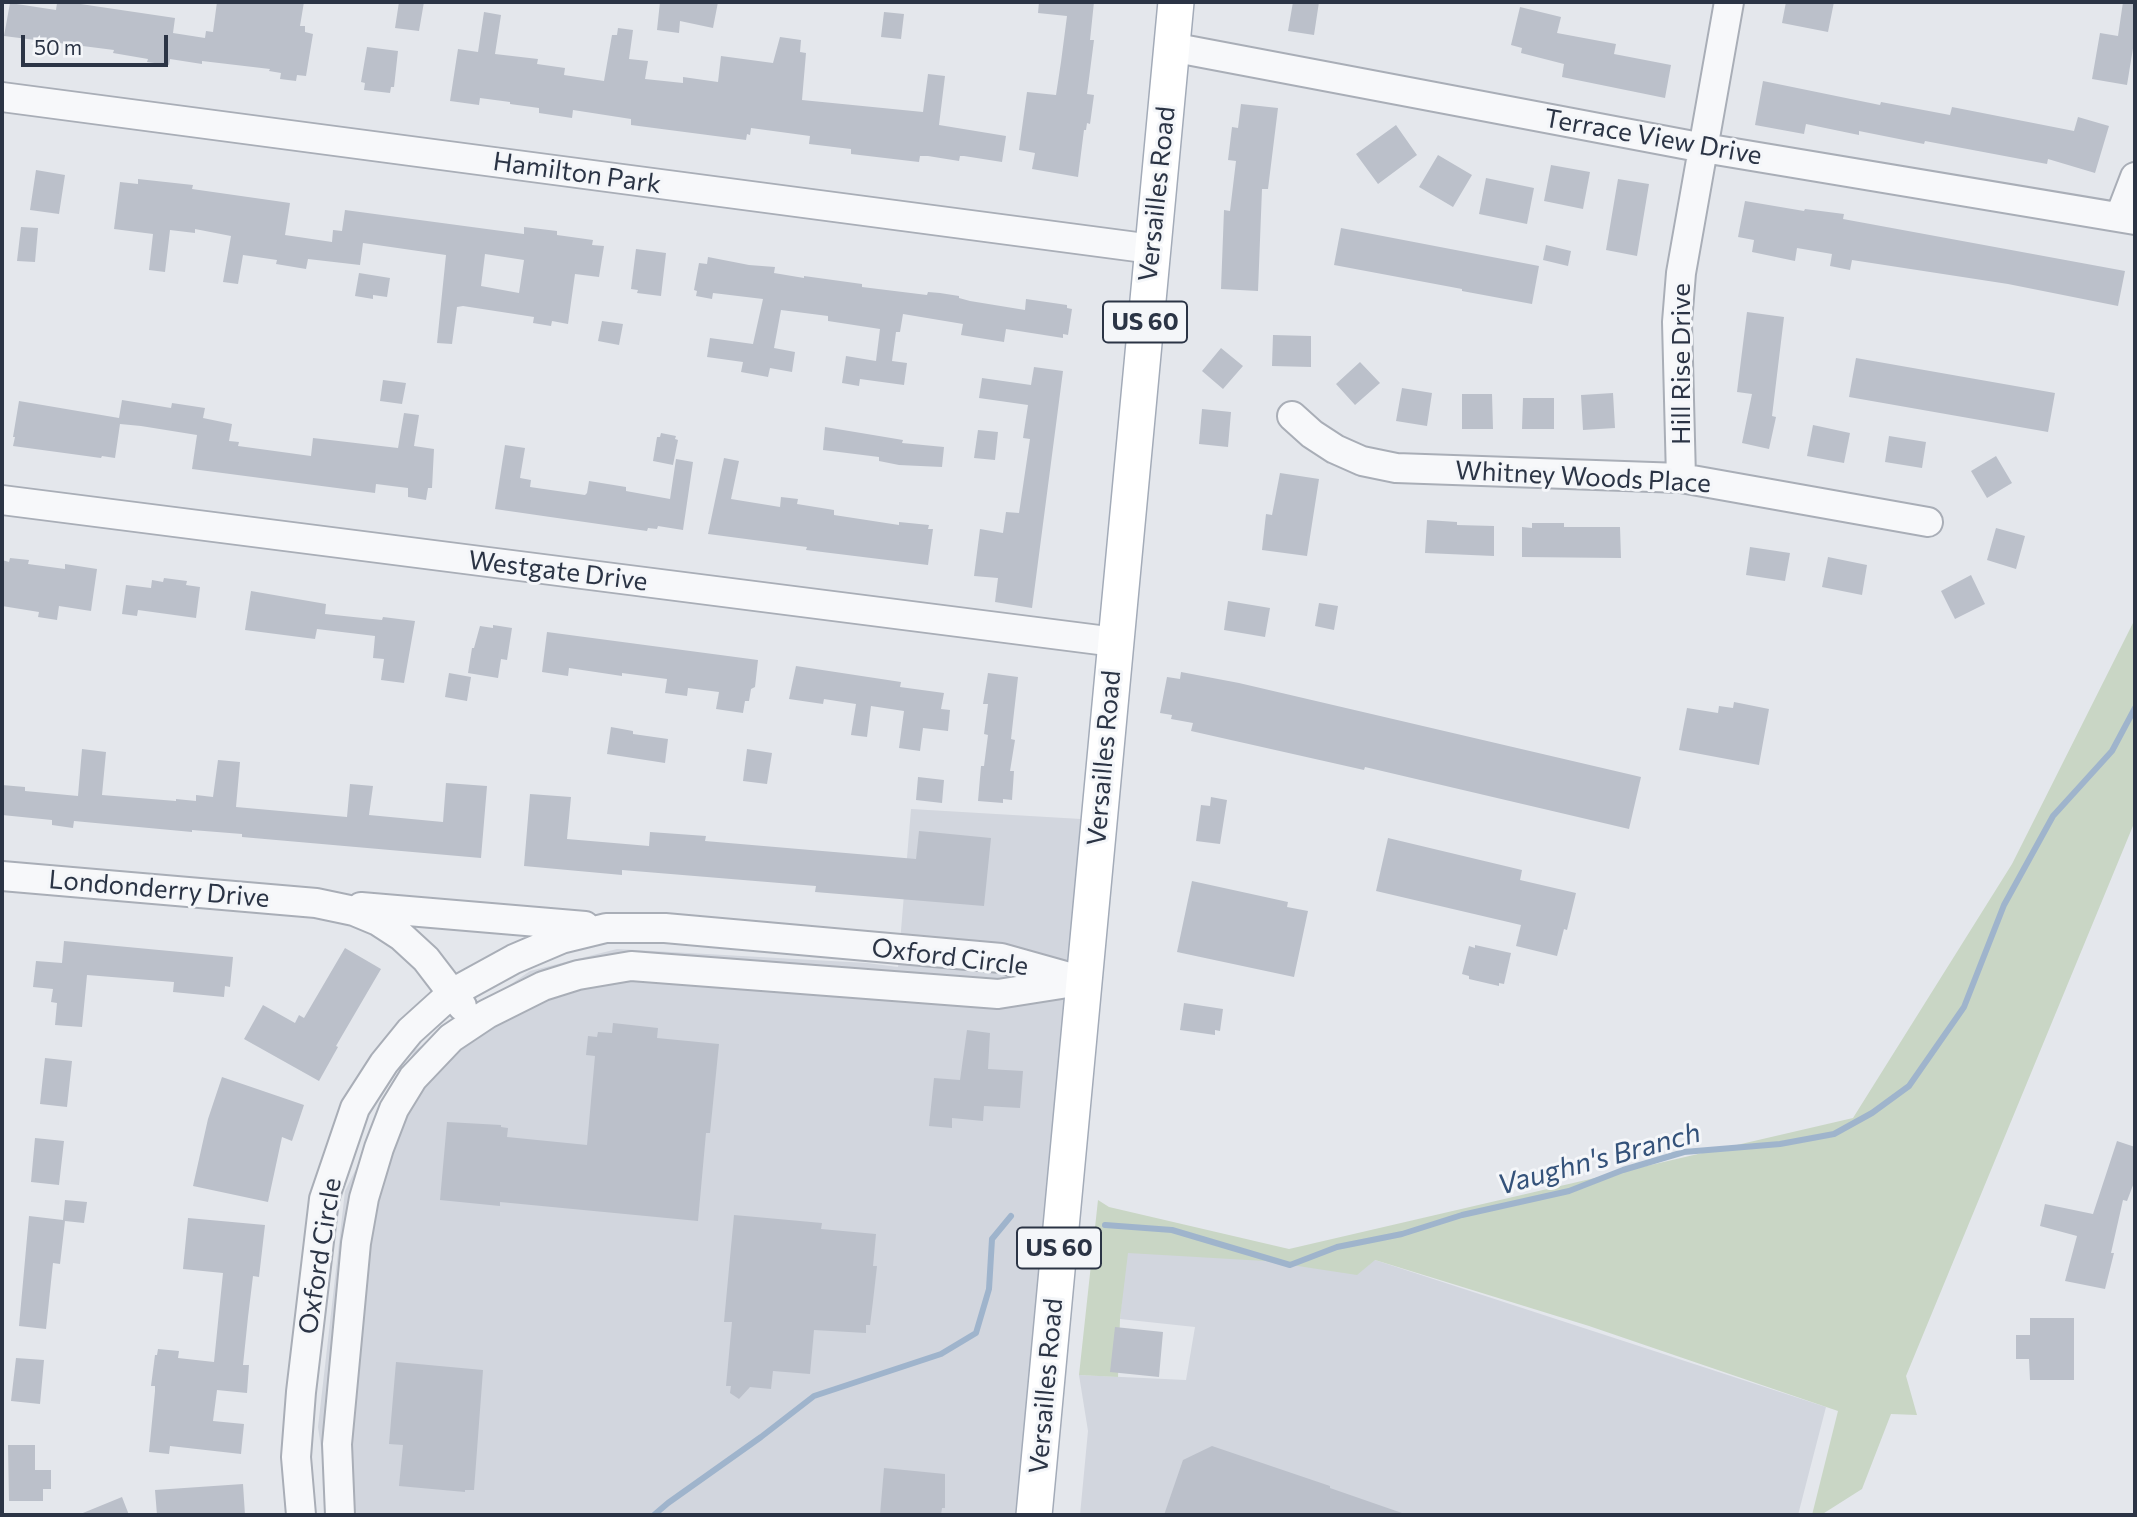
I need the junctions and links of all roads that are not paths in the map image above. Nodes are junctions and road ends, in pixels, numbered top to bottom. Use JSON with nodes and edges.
{"nodes":[{"id":1,"x":1175,"y":2,"type":"edge"},
{"id":2,"x":1729,"y":2,"type":"edge"},
{"id":3,"x":1171,"y":47,"type":"junction"},
{"id":4,"x":2,"y":97,"type":"edge"},
{"id":5,"x":1704,"y":148,"type":"junction"},
{"id":6,"x":2135,"y":177,"type":"edge"},
{"id":7,"x":2128,"y":218,"type":"edge"},
{"id":8,"x":1152,"y":249,"type":"junction"},
{"id":9,"x":1292,"y":416,"type":"dead end"},
{"id":10,"x":1681,"y":478,"type":"junction"},
{"id":11,"x":2,"y":500,"type":"edge"},
{"id":12,"x":1928,"y":522,"type":"dead end"},
{"id":13,"x":1115,"y":642,"type":"junction"},
{"id":14,"x":2,"y":877,"type":"edge"},
{"id":15,"x":316,"y":903,"type":"junction"},
{"id":16,"x":606,"y":928,"type":"junction"},
{"id":17,"x":1083,"y":981,"type":"junction"},
{"id":18,"x":452,"y":993,"type":"junction"},
{"id":19,"x":475,"y":1022,"type":"junction"},
{"id":20,"x":301,"y":1515,"type":"edge"},
{"id":21,"x":340,"y":1515,"type":"edge"},
{"id":22,"x":1034,"y":1515,"type":"edge"}],
"edges":[{"from":1,"to":3,"type":"main road","name":"Versailles Road","number":"US 60"},
{"from":2,"to":5,"type":"street","name":"Hill Rise Drive"},
{"from":3,"to":5,"type":"street","name":"Terrace View Drive"},
{"from":3,"to":8,"type":"main road","name":"Versailles Road","number":"US 60"},
{"from":4,"to":8,"type":"street","name":"Hamilton Park"},
{"from":5,"to":7,"type":"street","name":"Terrace View Drive"},
{"from":5,"to":10,"type":"street","name":"Hill Rise Drive"},
{"from":6,"to":7,"type":"street"},
{"from":8,"to":13,"type":"main road","name":"Versailles Road","number":"US 60"},
{"from":9,"to":10,"type":"street","name":"Whitney Woods Place"},
{"from":10,"to":12,"type":"street","name":"Whitney Woods Place"},
{"from":11,"to":13,"type":"street","name":"Westgate Drive"},
{"from":13,"to":17,"type":"main road","name":"Versailles Road","number":"US 60"},
{"from":14,"to":15,"type":"street","name":"Londonderry Drive"},
{"from":15,"to":16,"type":"street","name":"Londonderry Drive"},
{"from":15,"to":18,"type":"street","name":"Londonderry Drive"},
{"from":16,"to":17,"type":"street","name":"Oxford Circle"},
{"from":16,"to":18,"type":"street","name":"Oxford Circle"},
{"from":17,"to":19,"type":"street","name":"Oxford Circle"},
{"from":17,"to":22,"type":"main road","name":"Versailles Road","number":"US 60"},
{"from":18,"to":19,"type":"street","name":"Londonderry Drive"},
{"from":18,"to":20,"type":"street","name":"Oxford Circle"},
{"from":19,"to":21,"type":"street","name":"Oxford Circle"}]}
